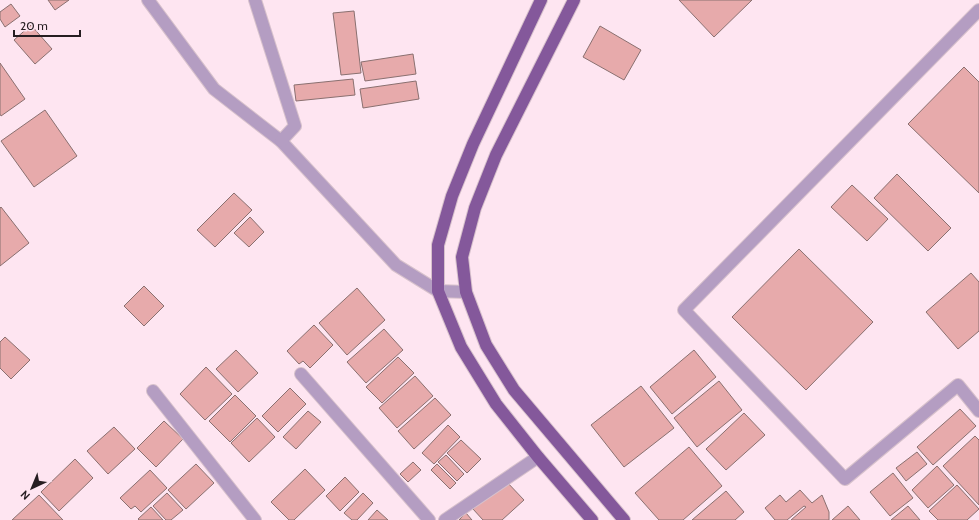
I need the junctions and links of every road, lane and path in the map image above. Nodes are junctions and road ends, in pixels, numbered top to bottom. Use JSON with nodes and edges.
{"nodes":[{"id":1,"x":148,"y":0,"type":"edge"},
{"id":2,"x":255,"y":0,"type":"edge"},
{"id":3,"x":541,"y":0,"type":"edge"},
{"id":4,"x":574,"y":0,"type":"edge"},
{"id":5,"x":979,"y":10,"type":"edge"},
{"id":6,"x":282,"y":141,"type":"junction"},
{"id":7,"x":438,"y":291,"type":"junction"},
{"id":8,"x":466,"y":292,"type":"junction"},
{"id":9,"x":301,"y":374,"type":"dead end"},
{"id":10,"x":153,"y":391,"type":"dead end"},
{"id":11,"x":979,"y":411,"type":"edge"},
{"id":12,"x":538,"y":457,"type":"junction"},
{"id":13,"x":255,"y":520,"type":"edge"},
{"id":14,"x":429,"y":520,"type":"edge"},
{"id":15,"x":445,"y":520,"type":"edge"},
{"id":16,"x":592,"y":520,"type":"edge"},
{"id":17,"x":624,"y":520,"type":"edge"}],
"edges":[{"from":1,"to":6,"type":"street"},
{"from":2,"to":6,"type":"street"},
{"from":3,"to":7,"type":"main road"},
{"from":4,"to":8,"type":"main road"},
{"from":5,"to":11,"type":"street"},
{"from":6,"to":7,"type":"street"},
{"from":7,"to":8,"type":"street"},
{"from":7,"to":12,"type":"main road"},
{"from":8,"to":17,"type":"main road"},
{"from":9,"to":14,"type":"street"},
{"from":10,"to":13,"type":"street"},
{"from":12,"to":15,"type":"street"},
{"from":12,"to":16,"type":"main road"}]}
